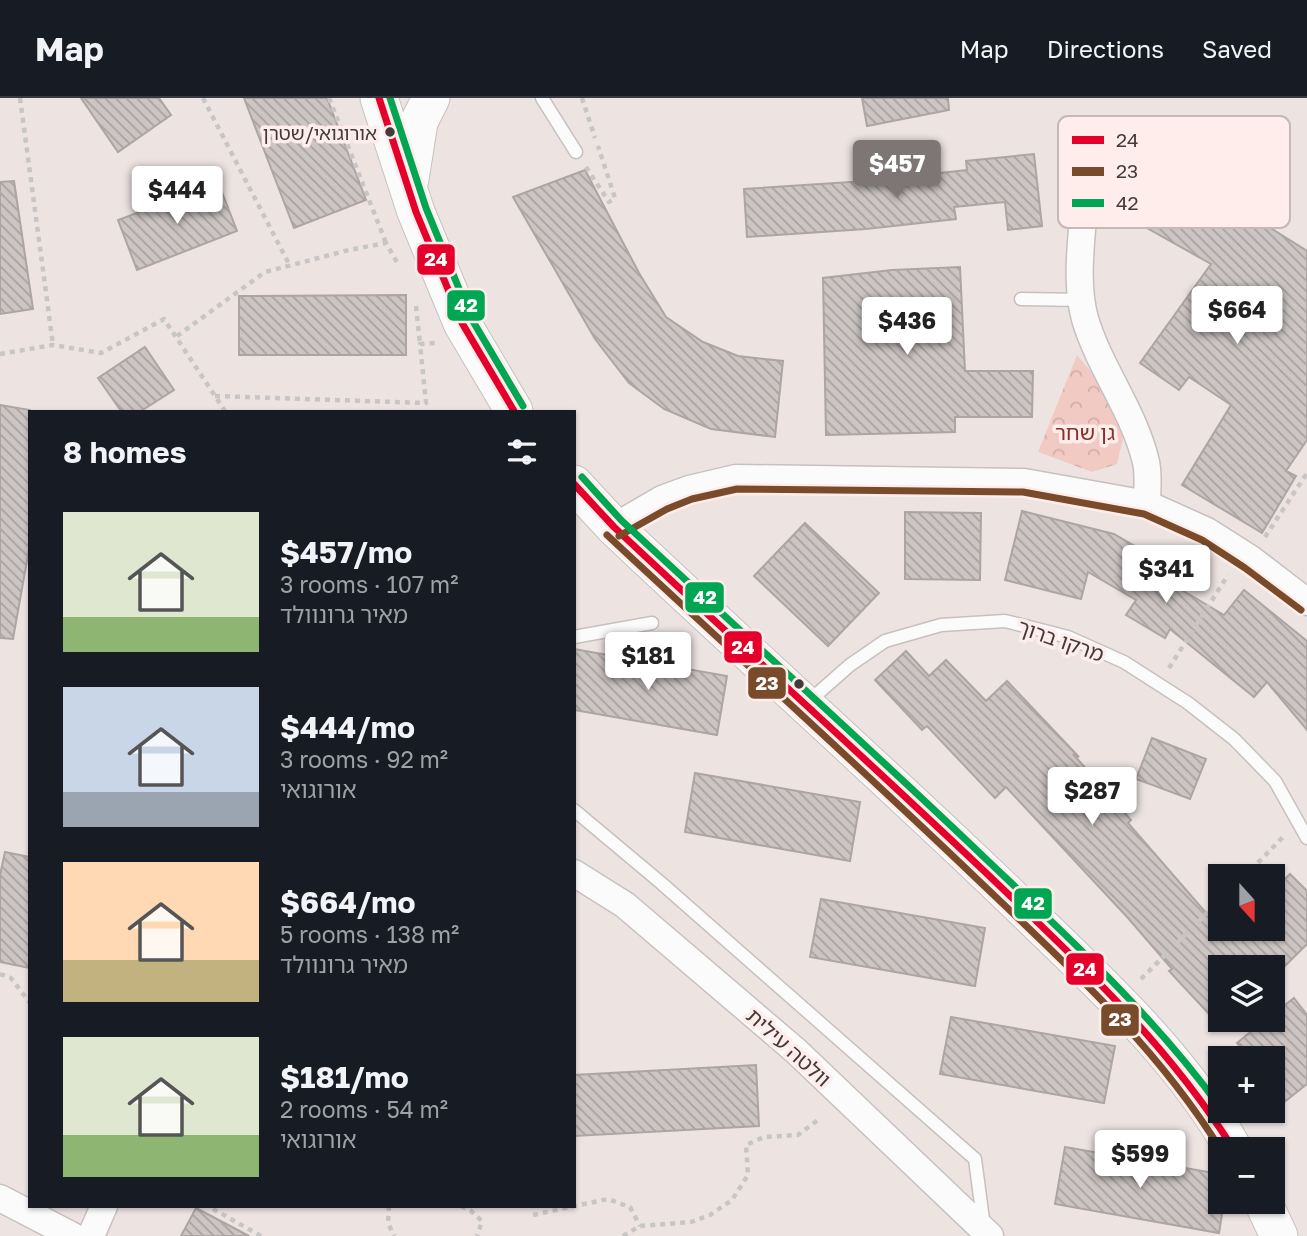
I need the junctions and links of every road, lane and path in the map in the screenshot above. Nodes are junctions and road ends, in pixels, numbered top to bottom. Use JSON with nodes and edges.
{"nodes":[{"id":1,"x":20,"y":98,"type":"edge"},
{"id":2,"x":203,"y":98,"type":"edge"},
{"id":3,"x":329,"y":98,"type":"edge"},
{"id":4,"x":379,"y":98,"type":"edge"},
{"id":5,"x":431,"y":98,"type":"edge"},
{"id":6,"x":542,"y":98,"type":"edge"},
{"id":7,"x":576,"y":152,"type":"joint"},
{"id":8,"x":409,"y":191,"type":"junction"},
{"id":9,"x":609,"y":202,"type":"dead end"},
{"id":10,"x":1083,"y":228,"type":"edge"},
{"id":11,"x":386,"y":243,"type":"junction"},
{"id":12,"x":290,"y":266,"type":"junction"},
{"id":13,"x":404,"y":273,"type":"dead end"},
{"id":14,"x":1021,"y":299,"type":"dead end"},
{"id":15,"x":1083,"y":300,"type":"junction"},
{"id":16,"x":416,"y":305,"type":"dead end"},
{"id":17,"x":177,"y":336,"type":"junction"},
{"id":18,"x":472,"y":342,"type":"junction"},
{"id":19,"x":420,"y":344,"type":"junction"},
{"id":20,"x":53,"y":345,"type":"junction"},
{"id":21,"x":0,"y":354,"type":"edge"},
{"id":22,"x":215,"y":396,"type":"junction"},
{"id":23,"x":224,"y":410,"type":"edge"},
{"id":24,"x":513,"y":410,"type":"edge"},
{"id":25,"x":1307,"y":473,"type":"edge"},
{"id":26,"x":576,"y":486,"type":"edge"},
{"id":27,"x":1147,"y":505,"type":"junction"},
{"id":28,"x":614,"y":527,"type":"junction"},
{"id":29,"x":1246,"y":556,"type":"junction"},
{"id":30,"x":1307,"y":602,"type":"edge"},
{"id":31,"x":652,"y":623,"type":"dead end"},
{"id":32,"x":576,"y":637,"type":"edge"},
{"id":33,"x":1158,"y":684,"type":"junction"},
{"id":34,"x":805,"y":704,"type":"junction"},
{"id":35,"x":576,"y":812,"type":"edge"},
{"id":36,"x":1299,"y":822,"type":"junction"},
{"id":37,"x":1307,"y":838,"type":"edge"},
{"id":38,"x":1257,"y":864,"type":"edge"},
{"id":39,"x":576,"y":874,"type":"edge"},
{"id":40,"x":1208,"y":912,"type":"edge"},
{"id":41,"x":0,"y":974,"type":"edge"},
{"id":42,"x":28,"y":1000,"type":"edge"},
{"id":43,"x":1118,"y":1001,"type":"junction"},
{"id":44,"x":818,"y":1120,"type":"dead end"},
{"id":45,"x":1227,"y":1137,"type":"edge"},
{"id":46,"x":0,"y":1198,"type":"edge"},
{"id":47,"x":576,"y":1206,"type":"edge"},
{"id":48,"x":103,"y":1208,"type":"edge"},
{"id":49,"x":389,"y":1208,"type":"edge"},
{"id":50,"x":465,"y":1208,"type":"edge"},
{"id":51,"x":566,"y":1208,"type":"edge"},
{"id":52,"x":213,"y":1209,"type":"dead end"},
{"id":53,"x":1269,"y":1214,"type":"edge"},
{"id":54,"x":533,"y":1215,"type":"dead end"},
{"id":55,"x":640,"y":1226,"type":"junction"},
{"id":56,"x":987,"y":1233,"type":"edge"},
{"id":57,"x":73,"y":1236,"type":"edge"},
{"id":58,"x":91,"y":1236,"type":"edge"},
{"id":59,"x":261,"y":1236,"type":"edge"},
{"id":60,"x":394,"y":1236,"type":"edge"},
{"id":61,"x":477,"y":1236,"type":"edge"},
{"id":62,"x":623,"y":1236,"type":"edge"},
{"id":63,"x":1279,"y":1236,"type":"edge"}],
"edges":[{"from":1,"to":20,"type":"path"},
{"from":2,"to":12,"type":"path"},
{"from":3,"to":11,"type":"path"},
{"from":4,"to":8,"type":"street"},
{"from":5,"to":8,"type":"street"},
{"from":6,"to":7,"type":"lane"},
{"from":7,"to":9,"type":"path"},
{"from":8,"to":18,"type":"street"},
{"from":10,"to":15,"type":"street"},
{"from":11,"to":12,"type":"path"},
{"from":11,"to":13,"type":"path"},
{"from":12,"to":17,"type":"path"},
{"from":14,"to":15,"type":"lane"},
{"from":15,"to":27,"type":"street"},
{"from":16,"to":19,"type":"path"},
{"from":17,"to":20,"type":"path"},
{"from":17,"to":22,"type":"path"},
{"from":18,"to":19,"type":"path"},
{"from":18,"to":24,"type":"street"},
{"from":19,"to":22,"type":"path"},
{"from":20,"to":21,"type":"path"},
{"from":22,"to":23,"type":"path"},
{"from":25,"to":29,"type":"path"},
{"from":26,"to":28,"type":"street"},
{"from":27,"to":28,"type":"street"},
{"from":27,"to":29,"type":"street"},
{"from":28,"to":34,"type":"street"},
{"from":29,"to":30,"type":"street"},
{"from":29,"to":33,"type":"path"},
{"from":31,"to":32,"type":"lane"},
{"from":33,"to":34,"type":"lane","name":"מרקו ברוך"},
{"from":33,"to":36,"type":"lane","name":"מרקו ברוך"},
{"from":34,"to":43,"type":"street"},
{"from":35,"to":56,"type":"lane"},
{"from":36,"to":37,"type":"lane","name":"מרקו ברוך"},
{"from":36,"to":38,"type":"path"},
{"from":39,"to":56,"type":"street","name":"וולטה עילית"},
{"from":40,"to":43,"type":"path"},
{"from":41,"to":42,"type":"path"},
{"from":43,"to":45,"type":"street"},
{"from":44,"to":55,"type":"path"},
{"from":46,"to":57,"type":"street"},
{"from":47,"to":55,"type":"path"},
{"from":48,"to":58,"type":"street"},
{"from":49,"to":60,"type":"path"},
{"from":50,"to":61,"type":"path"},
{"from":51,"to":54,"type":"path"},
{"from":52,"to":59,"type":"path"},
{"from":53,"to":63,"type":"street"},
{"from":55,"to":62,"type":"path"}]}
